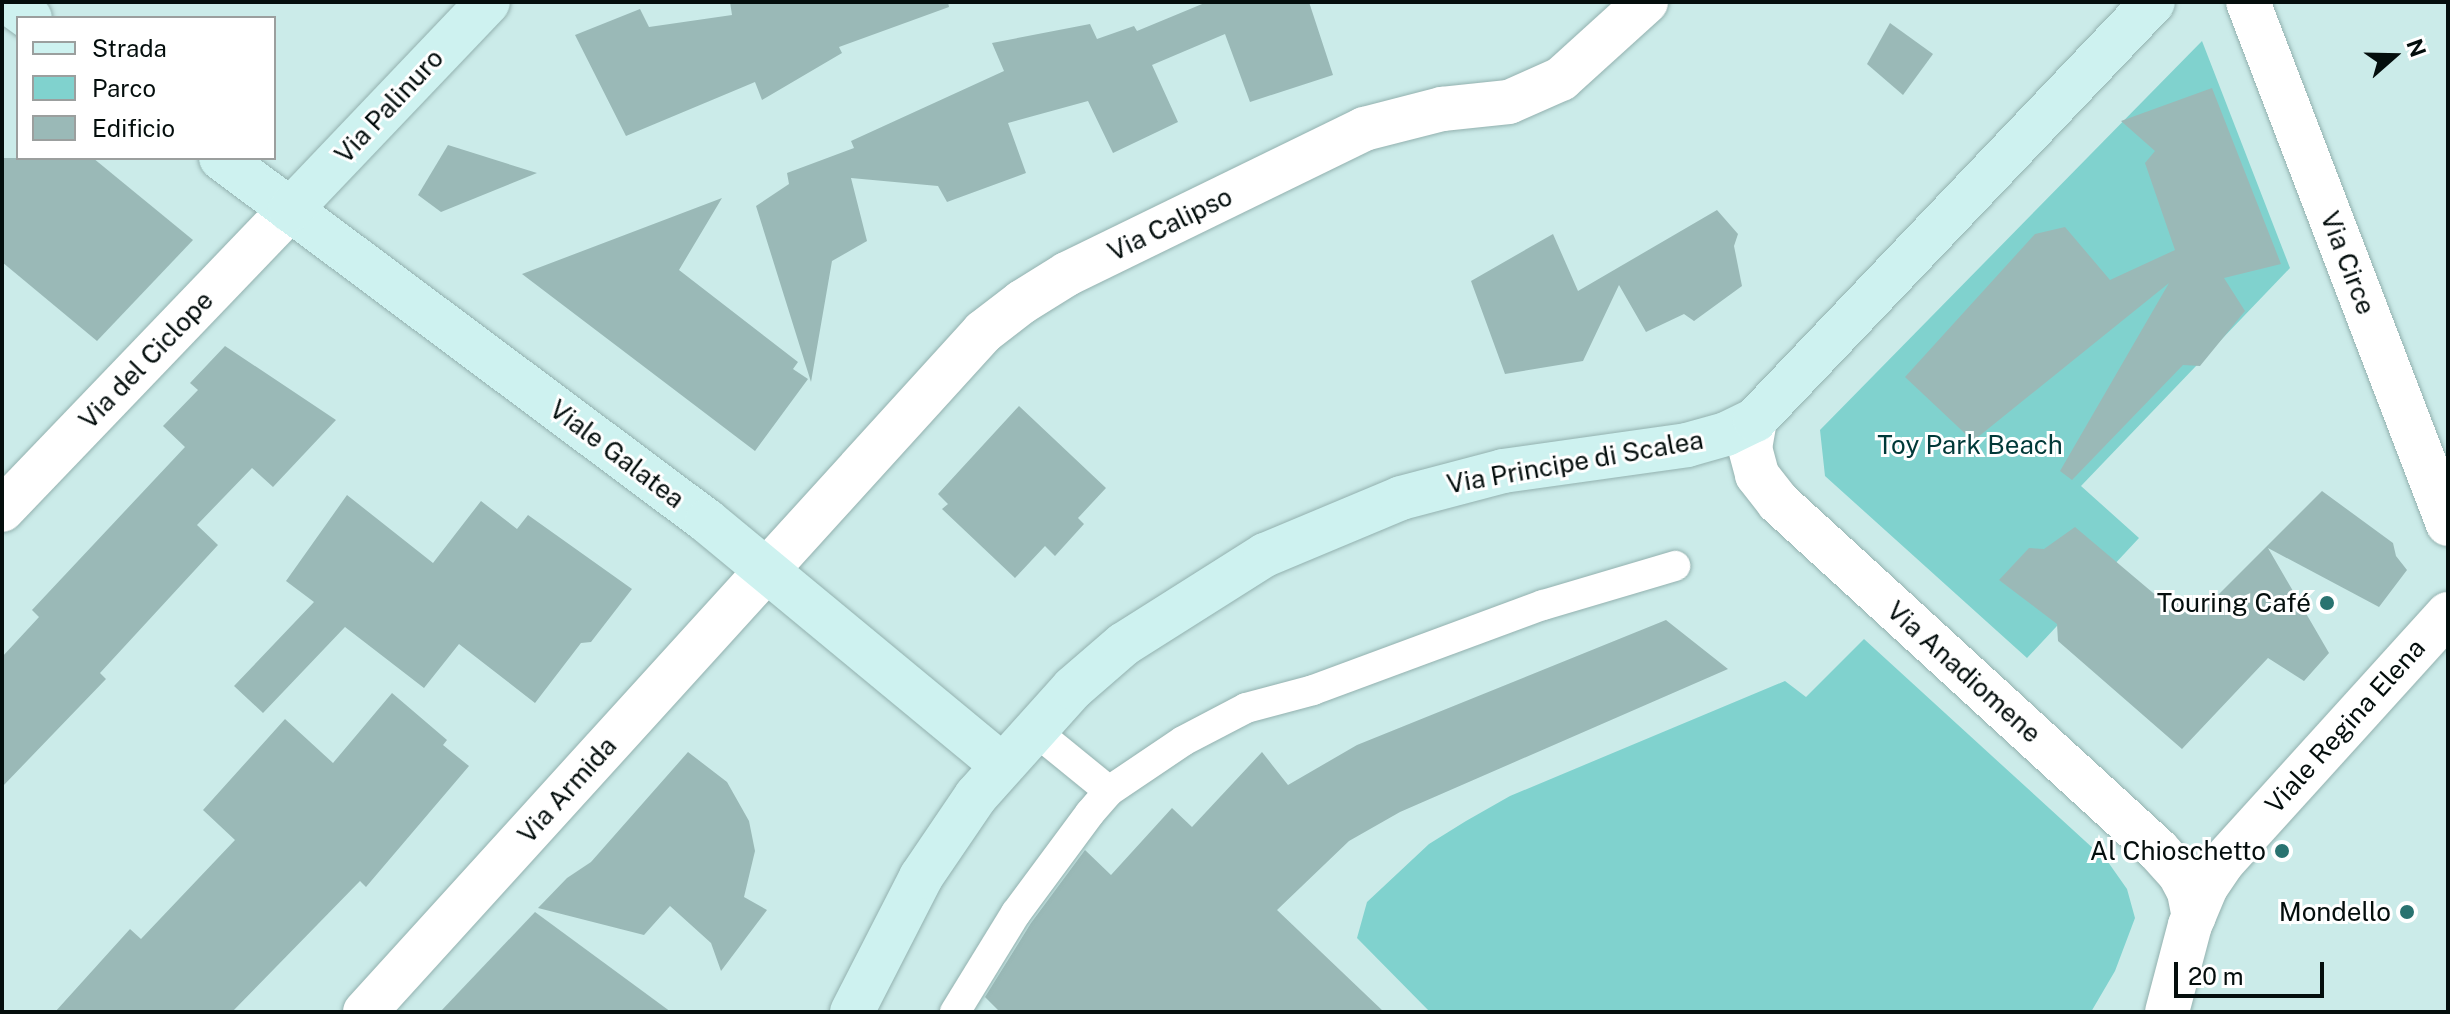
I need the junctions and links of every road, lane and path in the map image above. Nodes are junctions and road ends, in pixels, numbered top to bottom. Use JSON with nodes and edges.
{"nodes":[{"id":1,"x":8,"y":2,"type":"edge"},
{"id":2,"x":488,"y":2,"type":"edge"},
{"id":3,"x":1646,"y":2,"type":"edge"},
{"id":4,"x":2153,"y":2,"type":"edge"},
{"id":5,"x":2248,"y":2,"type":"edge"},
{"id":6,"x":27,"y":16,"type":"edge"},
{"id":7,"x":224,"y":160,"type":"edge"},
{"id":8,"x":290,"y":210,"type":"junction"},
{"id":9,"x":1755,"y":420,"type":"junction"},
{"id":10,"x":2,"y":510,"type":"edge"},
{"id":11,"x":2448,"y":524,"type":"edge"},
{"id":12,"x":1675,"y":566,"type":"dead end"},
{"id":13,"x":768,"y":568,"type":"junction"},
{"id":14,"x":2448,"y":614,"type":"edge"},
{"id":15,"x":1033,"y":729,"type":"junction"},
{"id":16,"x":1001,"y":764,"type":"junction"},
{"id":17,"x":1109,"y":791,"type":"junction"},
{"id":18,"x":2194,"y":917,"type":"junction"},
{"id":19,"x":365,"y":1012,"type":"edge"},
{"id":20,"x":852,"y":1012,"type":"edge"},
{"id":21,"x":955,"y":1012,"type":"edge"},
{"id":22,"x":2167,"y":1012,"type":"edge"}],
"edges":[{"from":1,"to":6,"type":"main road"},
{"from":2,"to":8,"type":"main road","name":"Via Palinuro"},
{"from":3,"to":13,"type":"street","name":"Via Calipso"},
{"from":4,"to":9,"type":"main road","name":"Via Principe di Scalea"},
{"from":5,"to":11,"type":"street","name":"Via Circe"},
{"from":7,"to":8,"type":"main road","name":"Viale Galatea"},
{"from":8,"to":10,"type":"street","name":"Via del Ciclope"},
{"from":8,"to":13,"type":"main road","name":"Viale Galatea"},
{"from":9,"to":15,"type":"main road","name":"Via Principe di Scalea"},
{"from":9,"to":18,"type":"street","name":"Via Anadiomene"},
{"from":12,"to":17,"type":"lane"},
{"from":13,"to":16,"type":"main road","name":"Viale Galatea"},
{"from":13,"to":19,"type":"street","name":"Via Armida"},
{"from":14,"to":18,"type":"street","name":"Viale Regina Elena"},
{"from":15,"to":16,"type":"main road","name":"Via Principe di Scalea"},
{"from":15,"to":17,"type":"lane"},
{"from":16,"to":20,"type":"main road","name":"Via Principe di Scalea"},
{"from":17,"to":21,"type":"lane"},
{"from":18,"to":22,"type":"street","name":"Viale Regina Elena"}]}
